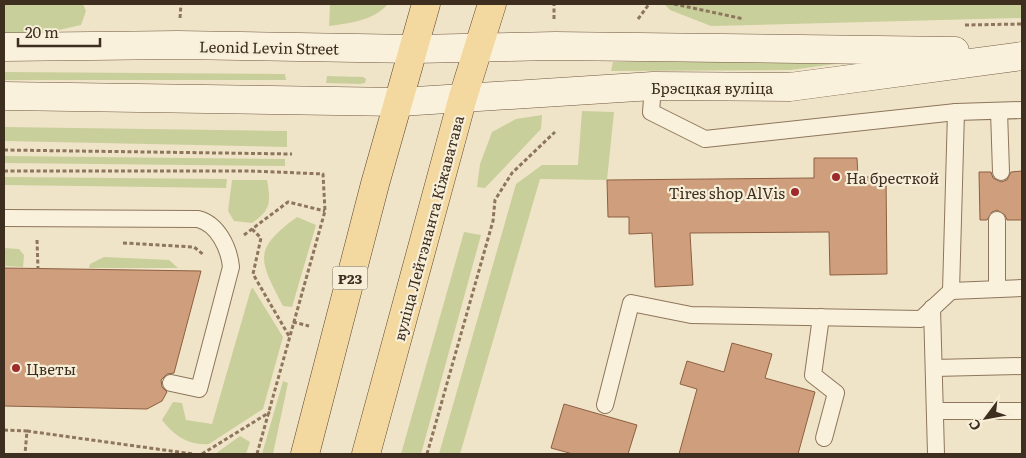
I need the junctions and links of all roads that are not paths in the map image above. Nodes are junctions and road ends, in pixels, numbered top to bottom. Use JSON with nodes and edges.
{"nodes":[{"id":1,"x":426,"y":4,"type":"edge"},
{"id":2,"x":492,"y":4,"type":"edge"},
{"id":3,"x":4,"y":47,"type":"edge"},
{"id":4,"x":478,"y":48,"type":"junction"},
{"id":5,"x":415,"y":49,"type":"junction"},
{"id":6,"x":1022,"y":52,"type":"edge"},
{"id":7,"x":1022,"y":56,"type":"edge"},
{"id":8,"x":653,"y":86,"type":"junction"},
{"id":9,"x":4,"y":96,"type":"edge"},
{"id":10,"x":463,"y":97,"type":"junction"},
{"id":11,"x":400,"y":102,"type":"junction"},
{"id":12,"x":1022,"y":110,"type":"edge"},
{"id":13,"x":999,"y":111,"type":"junction"},
{"id":14,"x":956,"y":112,"type":"junction"},
{"id":15,"x":1000,"y":172,"type":"dead end"},
{"id":16,"x":4,"y":218,"type":"edge"},
{"id":17,"x":997,"y":220,"type":"dead end"},
{"id":18,"x":996,"y":288,"type":"junction"},
{"id":19,"x":1022,"y":288,"type":"edge"},
{"id":20,"x":951,"y":291,"type":"junction"},
{"id":21,"x":932,"y":308,"type":"junction"},
{"id":22,"x":821,"y":317,"type":"junction"},
{"id":23,"x":1022,"y":366,"type":"edge"},
{"id":24,"x":934,"y":368,"type":"junction"},
{"id":25,"x":171,"y":384,"type":"dead end"},
{"id":26,"x":605,"y":405,"type":"dead end"},
{"id":27,"x":935,"y":411,"type":"junction"},
{"id":28,"x":1022,"y":411,"type":"edge"},
{"id":29,"x":824,"y":438,"type":"dead end"},
{"id":30,"x":305,"y":454,"type":"edge"},
{"id":31,"x":366,"y":454,"type":"edge"},
{"id":32,"x":936,"y":454,"type":"edge"}],
"edges":[{"from":1,"to":5,"type":"main road","number":"Р23"},
{"from":2,"to":4,"type":"main road","name":"вуліца Лейтэнанта Кіжаватава"},
{"from":3,"to":5,"type":"street","name":"Leonid Levin Street"},
{"from":4,"to":5,"type":"street"},
{"from":4,"to":6,"type":"street"},
{"from":4,"to":10,"type":"main road","name":"вуліца Лейтэнанта Кіжаватава"},
{"from":5,"to":11,"type":"main road","number":"Р23"},
{"from":7,"to":8,"type":"street","name":"Брэсцкая вуліца"},
{"from":8,"to":10,"type":"street","name":"Брэсцкая вуліца"},
{"from":8,"to":14,"type":"lane"},
{"from":9,"to":11,"type":"street"},
{"from":10,"to":11,"type":"street","name":"Брэсцкая вуліца"},
{"from":10,"to":31,"type":"main road","name":"вуліца Лейтэнанта Кіжаватава"},
{"from":11,"to":30,"type":"main road","number":"Р23"},
{"from":12,"to":13,"type":"lane"},
{"from":13,"to":14,"type":"lane"},
{"from":13,"to":15,"type":"lane"},
{"from":14,"to":20,"type":"lane"},
{"from":16,"to":25,"type":"lane"},
{"from":17,"to":18,"type":"lane"},
{"from":18,"to":19,"type":"lane"},
{"from":18,"to":20,"type":"lane"},
{"from":20,"to":21,"type":"lane"},
{"from":21,"to":22,"type":"lane"},
{"from":21,"to":24,"type":"lane"},
{"from":22,"to":26,"type":"lane"},
{"from":22,"to":29,"type":"lane"},
{"from":23,"to":24,"type":"lane"},
{"from":24,"to":27,"type":"lane"},
{"from":27,"to":28,"type":"lane"},
{"from":27,"to":32,"type":"lane"}]}
